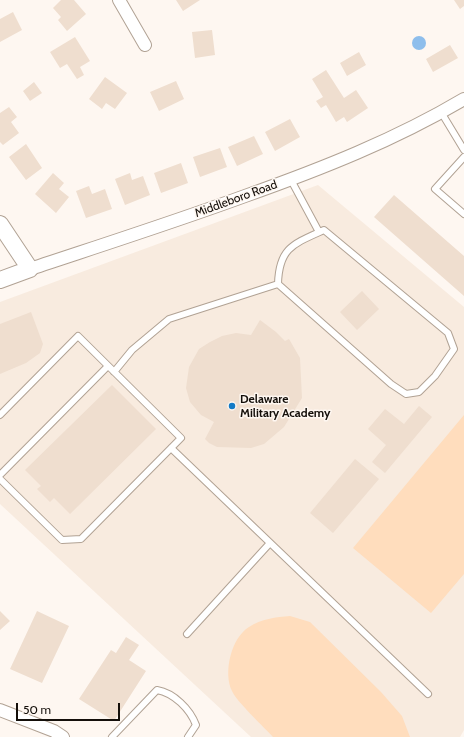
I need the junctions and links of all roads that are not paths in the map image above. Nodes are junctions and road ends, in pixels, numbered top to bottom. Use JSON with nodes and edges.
{"nodes":[{"id":1,"x":119,"y":0,"type":"edge"},
{"id":2,"x":145,"y":45,"type":"dead end"},
{"id":3,"x":464,"y":98,"type":"edge"},
{"id":4,"x":441,"y":112,"type":"junction"},
{"id":5,"x":464,"y":150,"type":"edge"},
{"id":6,"x":464,"y":157,"type":"edge"},
{"id":7,"x":290,"y":180,"type":"junction"},
{"id":8,"x":464,"y":214,"type":"edge"},
{"id":9,"x":0,"y":224,"type":"edge"},
{"id":10,"x":319,"y":232,"type":"junction"},
{"id":11,"x":30,"y":269,"type":"junction"},
{"id":12,"x":0,"y":280,"type":"edge"},
{"id":13,"x":278,"y":284,"type":"junction"},
{"id":14,"x":108,"y":366,"type":"junction"},
{"id":15,"x":114,"y":372,"type":"junction"},
{"id":16,"x":0,"y":416,"type":"edge"},
{"id":17,"x":171,"y":448,"type":"junction"},
{"id":18,"x":0,"y":475,"type":"edge"},
{"id":19,"x":0,"y":478,"type":"edge"},
{"id":20,"x":270,"y":543,"type":"junction"},
{"id":21,"x":187,"y":634,"type":"dead end"},
{"id":22,"x":428,"y":694,"type":"dead end"},
{"id":23,"x":0,"y":710,"type":"edge"},
{"id":24,"x":63,"y":737,"type":"edge"},
{"id":25,"x":112,"y":737,"type":"edge"},
{"id":26,"x":188,"y":737,"type":"edge"}],
"edges":[{"from":1,"to":2,"type":"street"},
{"from":3,"to":4,"type":"street","name":"Middleboro Road"},
{"from":4,"to":5,"type":"lane"},
{"from":4,"to":7,"type":"street","name":"Middleboro Road"},
{"from":6,"to":8,"type":"lane"},
{"from":7,"to":10,"type":"lane"},
{"from":7,"to":11,"type":"street","name":"Middleboro Road"},
{"from":9,"to":11,"type":"street"},
{"from":10,"to":13,"type":"lane"},
{"from":10,"to":13,"type":"lane"},
{"from":11,"to":12,"type":"street","name":"Middleboro Road"},
{"from":13,"to":15,"type":"lane"},
{"from":14,"to":15,"type":"lane"},
{"from":14,"to":16,"type":"lane"},
{"from":14,"to":18,"type":"lane"},
{"from":15,"to":17,"type":"lane"},
{"from":17,"to":19,"type":"lane"},
{"from":17,"to":20,"type":"lane"},
{"from":20,"to":21,"type":"lane"},
{"from":20,"to":22,"type":"lane"},
{"from":23,"to":24,"type":"street"},
{"from":25,"to":26,"type":"lane"}]}
